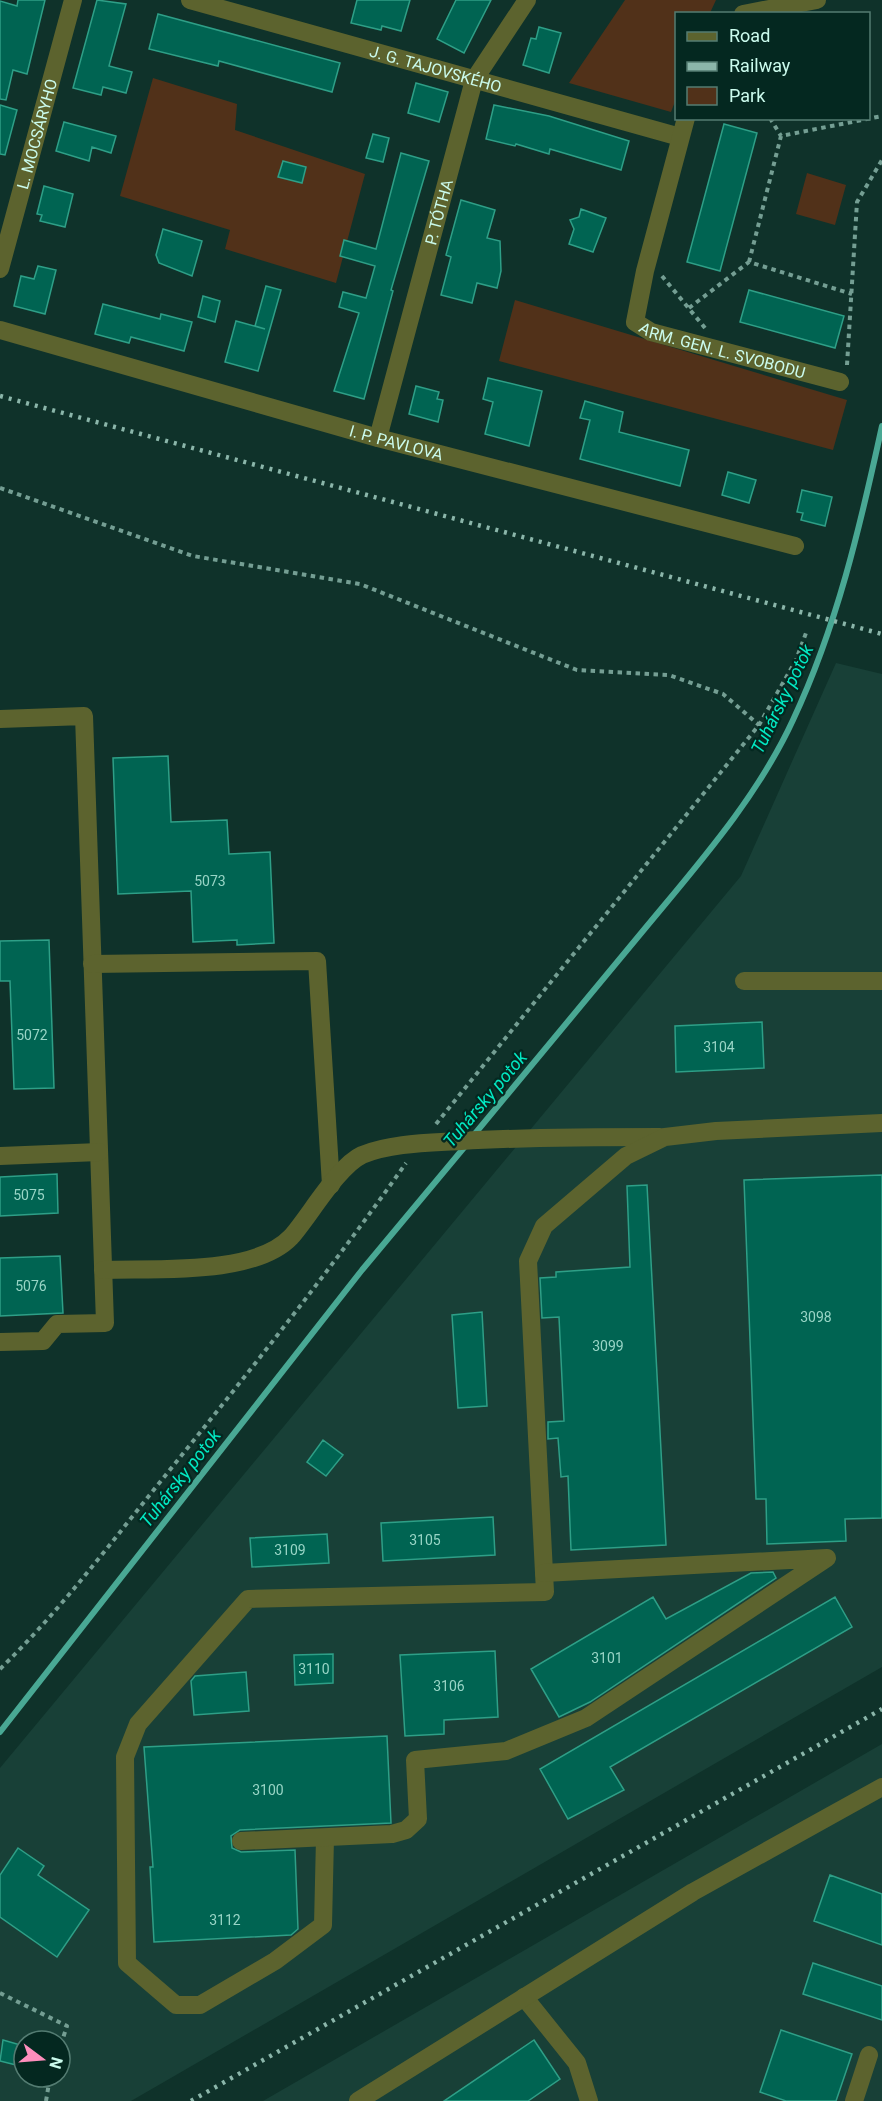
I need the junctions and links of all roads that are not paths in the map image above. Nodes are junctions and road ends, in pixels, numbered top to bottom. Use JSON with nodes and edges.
{"nodes":[{"id":1,"x":73,"y":0,"type":"edge"},
{"id":2,"x":190,"y":0,"type":"edge"},
{"id":3,"x":527,"y":0,"type":"edge"},
{"id":4,"x":817,"y":0,"type":"edge"},
{"id":5,"x":754,"y":12,"type":"edge"},
{"id":6,"x":474,"y":80,"type":"junction"},
{"id":7,"x":685,"y":120,"type":"edge"},
{"id":8,"x":680,"y":137,"type":"junction"},
{"id":9,"x":0,"y":269,"type":"edge"},
{"id":10,"x":0,"y":330,"type":"edge"},
{"id":11,"x":840,"y":382,"type":"road end"},
{"id":12,"x":378,"y":438,"type":"junction"},
{"id":13,"x":795,"y":546,"type":"dead end"},
{"id":14,"x":0,"y":718,"type":"edge"},
{"id":15,"x":93,"y":963,"type":"junction"},
{"id":16,"x":744,"y":981,"type":"dead end"},
{"id":17,"x":882,"y":981,"type":"edge"},
{"id":18,"x":882,"y":1123,"type":"edge"},
{"id":19,"x":665,"y":1137,"type":"junction"},
{"id":20,"x":99,"y":1152,"type":"junction"},
{"id":21,"x":0,"y":1156,"type":"edge"},
{"id":22,"x":331,"y":1185,"type":"junction"},
{"id":23,"x":103,"y":1270,"type":"junction"},
{"id":24,"x":0,"y":1342,"type":"edge"},
{"id":25,"x":544,"y":1572,"type":"junction"},
{"id":26,"x":882,"y":1787,"type":"edge"},
{"id":27,"x":325,"y":1838,"type":"junction"},
{"id":28,"x":241,"y":1841,"type":"dead end"},
{"id":29,"x":524,"y":1997,"type":"junction"},
{"id":30,"x":869,"y":2055,"type":"dead end"},
{"id":31,"x":380,"y":2096,"type":"edge"},
{"id":32,"x":358,"y":2101,"type":"edge"},
{"id":33,"x":589,"y":2101,"type":"edge"},
{"id":34,"x":854,"y":2101,"type":"edge"}],
"edges":[{"from":1,"to":9,"type":"street","name":"L. MOCSÁRYHO"},
{"from":2,"to":6,"type":"street","name":"J. G. TAJOVSKÉHO"},
{"from":3,"to":6,"type":"street","name":"P. TÓTHA"},
{"from":4,"to":5,"type":"street"},
{"from":6,"to":8,"type":"street","name":"J. G. TAJOVSKÉHO"},
{"from":6,"to":12,"type":"street","name":"P. TÓTHA"},
{"from":7,"to":8,"type":"street","name":"ARM. GEN. L. SVOBODU"},
{"from":8,"to":11,"type":"street","name":"ARM. GEN. L. SVOBODU"},
{"from":10,"to":12,"type":"street","name":"I. P. PAVLOVA"},
{"from":12,"to":13,"type":"street","name":"I. P. PAVLOVA"},
{"from":14,"to":15,"type":"street"},
{"from":15,"to":20,"type":"street"},
{"from":15,"to":22,"type":"street"},
{"from":16,"to":17,"type":"street"},
{"from":18,"to":19,"type":"street"},
{"from":19,"to":22,"type":"street"},
{"from":19,"to":25,"type":"street"},
{"from":20,"to":21,"type":"street"},
{"from":20,"to":23,"type":"street"},
{"from":22,"to":23,"type":"street"},
{"from":23,"to":24,"type":"street"},
{"from":25,"to":27,"type":"street"},
{"from":25,"to":27,"type":"street"},
{"from":26,"to":29,"type":"street"},
{"from":27,"to":28,"type":"street"},
{"from":29,"to":31,"type":"street"},
{"from":29,"to":33,"type":"street"},
{"from":30,"to":34,"type":"street"},
{"from":31,"to":32,"type":"street"}]}
